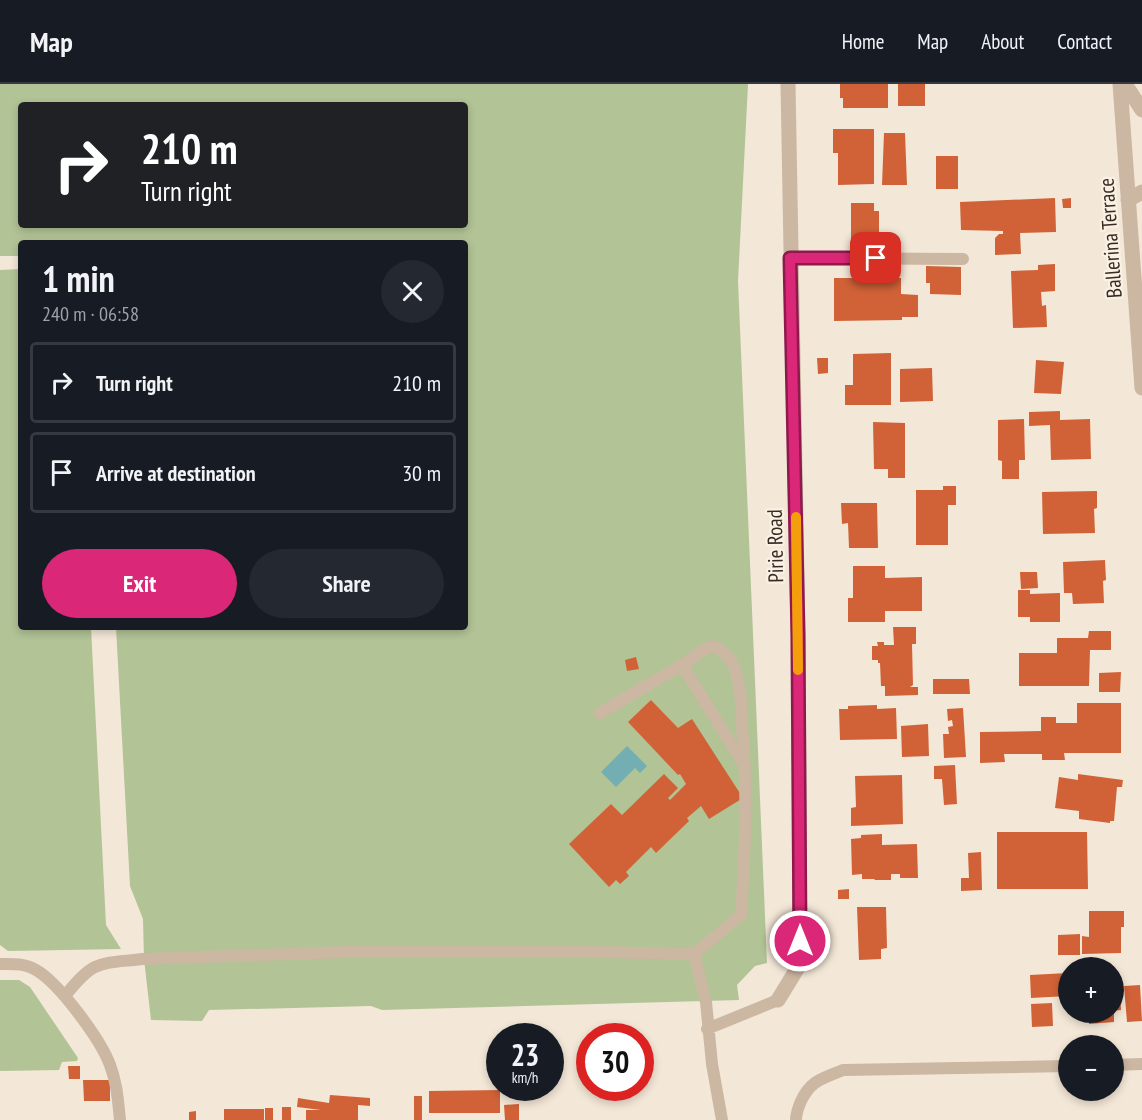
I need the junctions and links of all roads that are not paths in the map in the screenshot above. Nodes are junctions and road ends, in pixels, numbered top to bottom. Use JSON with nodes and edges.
{"nodes":[{"id":1,"x":788,"y":84,"type":"edge"},
{"id":2,"x":1120,"y":84,"type":"edge"},
{"id":3,"x":1125,"y":84,"type":"edge"},
{"id":4,"x":1142,"y":110,"type":"edge"},
{"id":5,"x":1142,"y":192,"type":"edge"},
{"id":6,"x":1128,"y":200,"type":"junction"},
{"id":7,"x":790,"y":258,"type":"junction"},
{"id":8,"x":963,"y":259,"type":"dead end"},
{"id":9,"x":1142,"y":388,"type":"edge"},
{"id":10,"x":682,"y":665,"type":"junction"},
{"id":11,"x":600,"y":713,"type":"dead end"},
{"id":12,"x":746,"y":767,"type":"junction"},
{"id":13,"x":694,"y":954,"type":"junction"},
{"id":14,"x":0,"y":964,"type":"edge"},
{"id":15,"x":65,"y":996,"type":"junction"},
{"id":16,"x":778,"y":1000,"type":"joint"},
{"id":17,"x":707,"y":1029,"type":"junction"},
{"id":18,"x":1142,"y":1064,"type":"edge"},
{"id":19,"x":1124,"y":1065,"type":"edge"},
{"id":20,"x":1058,"y":1066,"type":"edge"},
{"id":21,"x":120,"y":1120,"type":"edge"},
{"id":22,"x":722,"y":1120,"type":"edge"},
{"id":23,"x":796,"y":1120,"type":"edge"}],
"edges":[{"from":1,"to":7,"type":"street","name":"Pirie Road"},
{"from":2,"to":6,"type":"street","name":"Ballerina Terrace"},
{"from":3,"to":4,"type":"street"},
{"from":5,"to":6,"type":"street"},
{"from":6,"to":9,"type":"street","name":"Ballerina Terrace"},
{"from":7,"to":8,"type":"lane"},
{"from":7,"to":16,"type":"street","name":"Pirie Road"},
{"from":10,"to":11,"type":"lane"},
{"from":10,"to":12,"type":"lane"},
{"from":10,"to":12,"type":"lane"},
{"from":12,"to":13,"type":"lane"},
{"from":13,"to":15,"type":"lane"},
{"from":13,"to":17,"type":"lane"},
{"from":14,"to":15,"type":"lane"},
{"from":15,"to":21,"type":"lane"},
{"from":16,"to":17,"type":"lane"},
{"from":17,"to":22,"type":"lane"},
{"from":18,"to":19,"type":"lane"},
{"from":20,"to":23,"type":"lane"}]}
